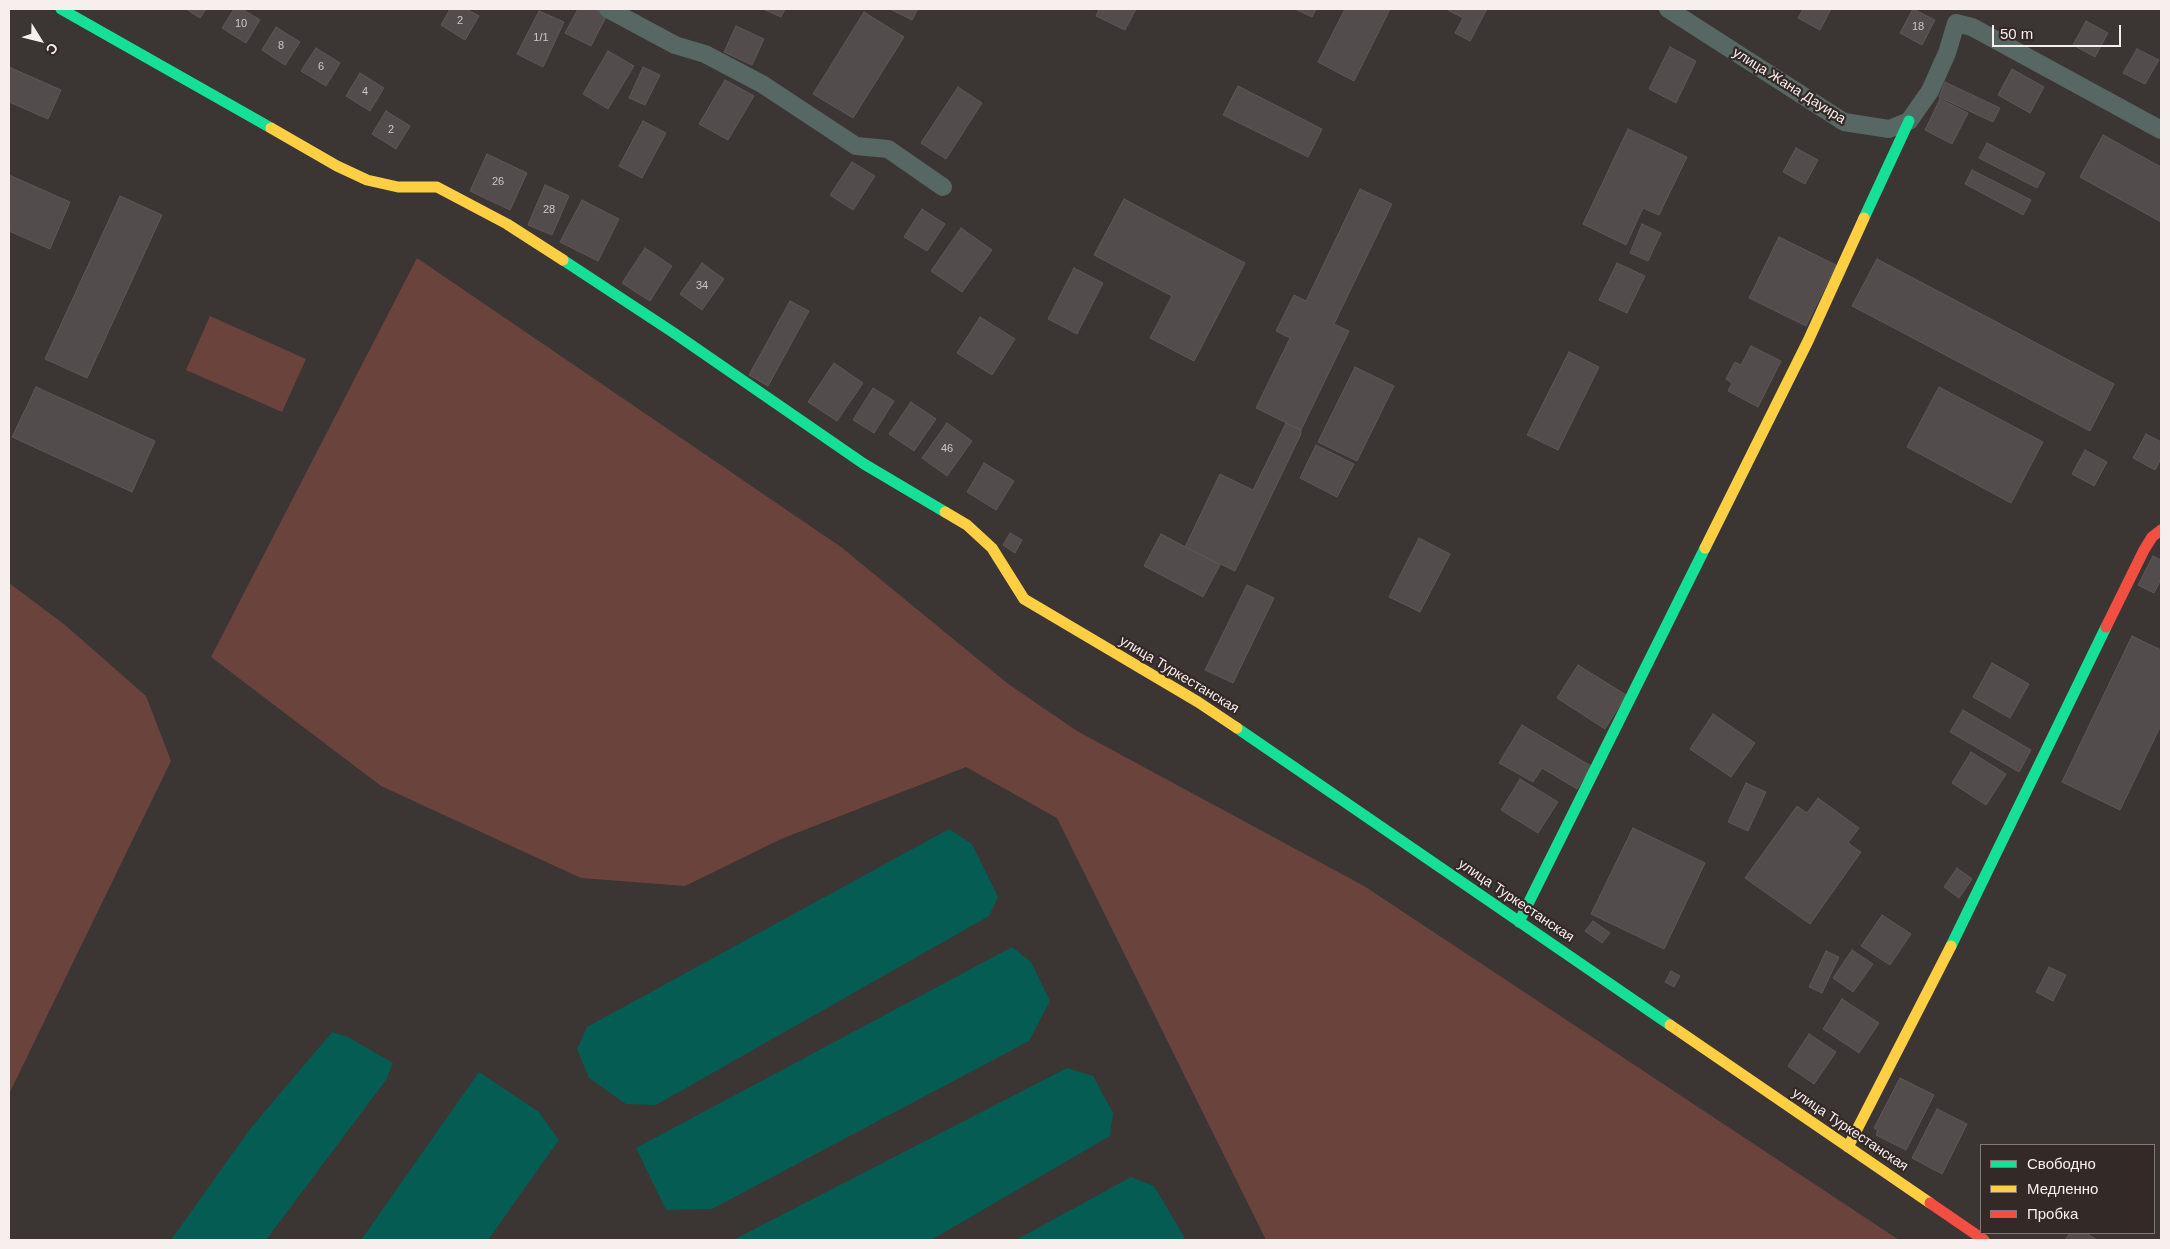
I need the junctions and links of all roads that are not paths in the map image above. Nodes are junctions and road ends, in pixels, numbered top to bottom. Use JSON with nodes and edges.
{"nodes":[{"id":1,"x":61,"y":9,"type":"edge"},
{"id":2,"x":608,"y":9,"type":"edge"},
{"id":3,"x":1668,"y":9,"type":"edge"},
{"id":4,"x":1909,"y":121,"type":"junction"},
{"id":5,"x":2161,"y":130,"type":"edge"},
{"id":6,"x":943,"y":187,"type":"dead end"},
{"id":7,"x":2161,"y":530,"type":"edge"},
{"id":8,"x":1519,"y":922,"type":"junction"},
{"id":9,"x":1848,"y":1147,"type":"junction"},
{"id":10,"x":1984,"y":1240,"type":"edge"}],
"edges":[{"from":1,"to":8,"type":"street","name":"улица Туркестанская"},
{"from":2,"to":6,"type":"street"},
{"from":3,"to":4,"type":"street","name":"улица Жана Дауира"},
{"from":4,"to":5,"type":"street"},
{"from":4,"to":8,"type":"street"},
{"from":7,"to":9,"type":"street"},
{"from":8,"to":9,"type":"street","name":"улица Туркестанская"},
{"from":9,"to":10,"type":"street","name":"улица Туркестанская"}]}
